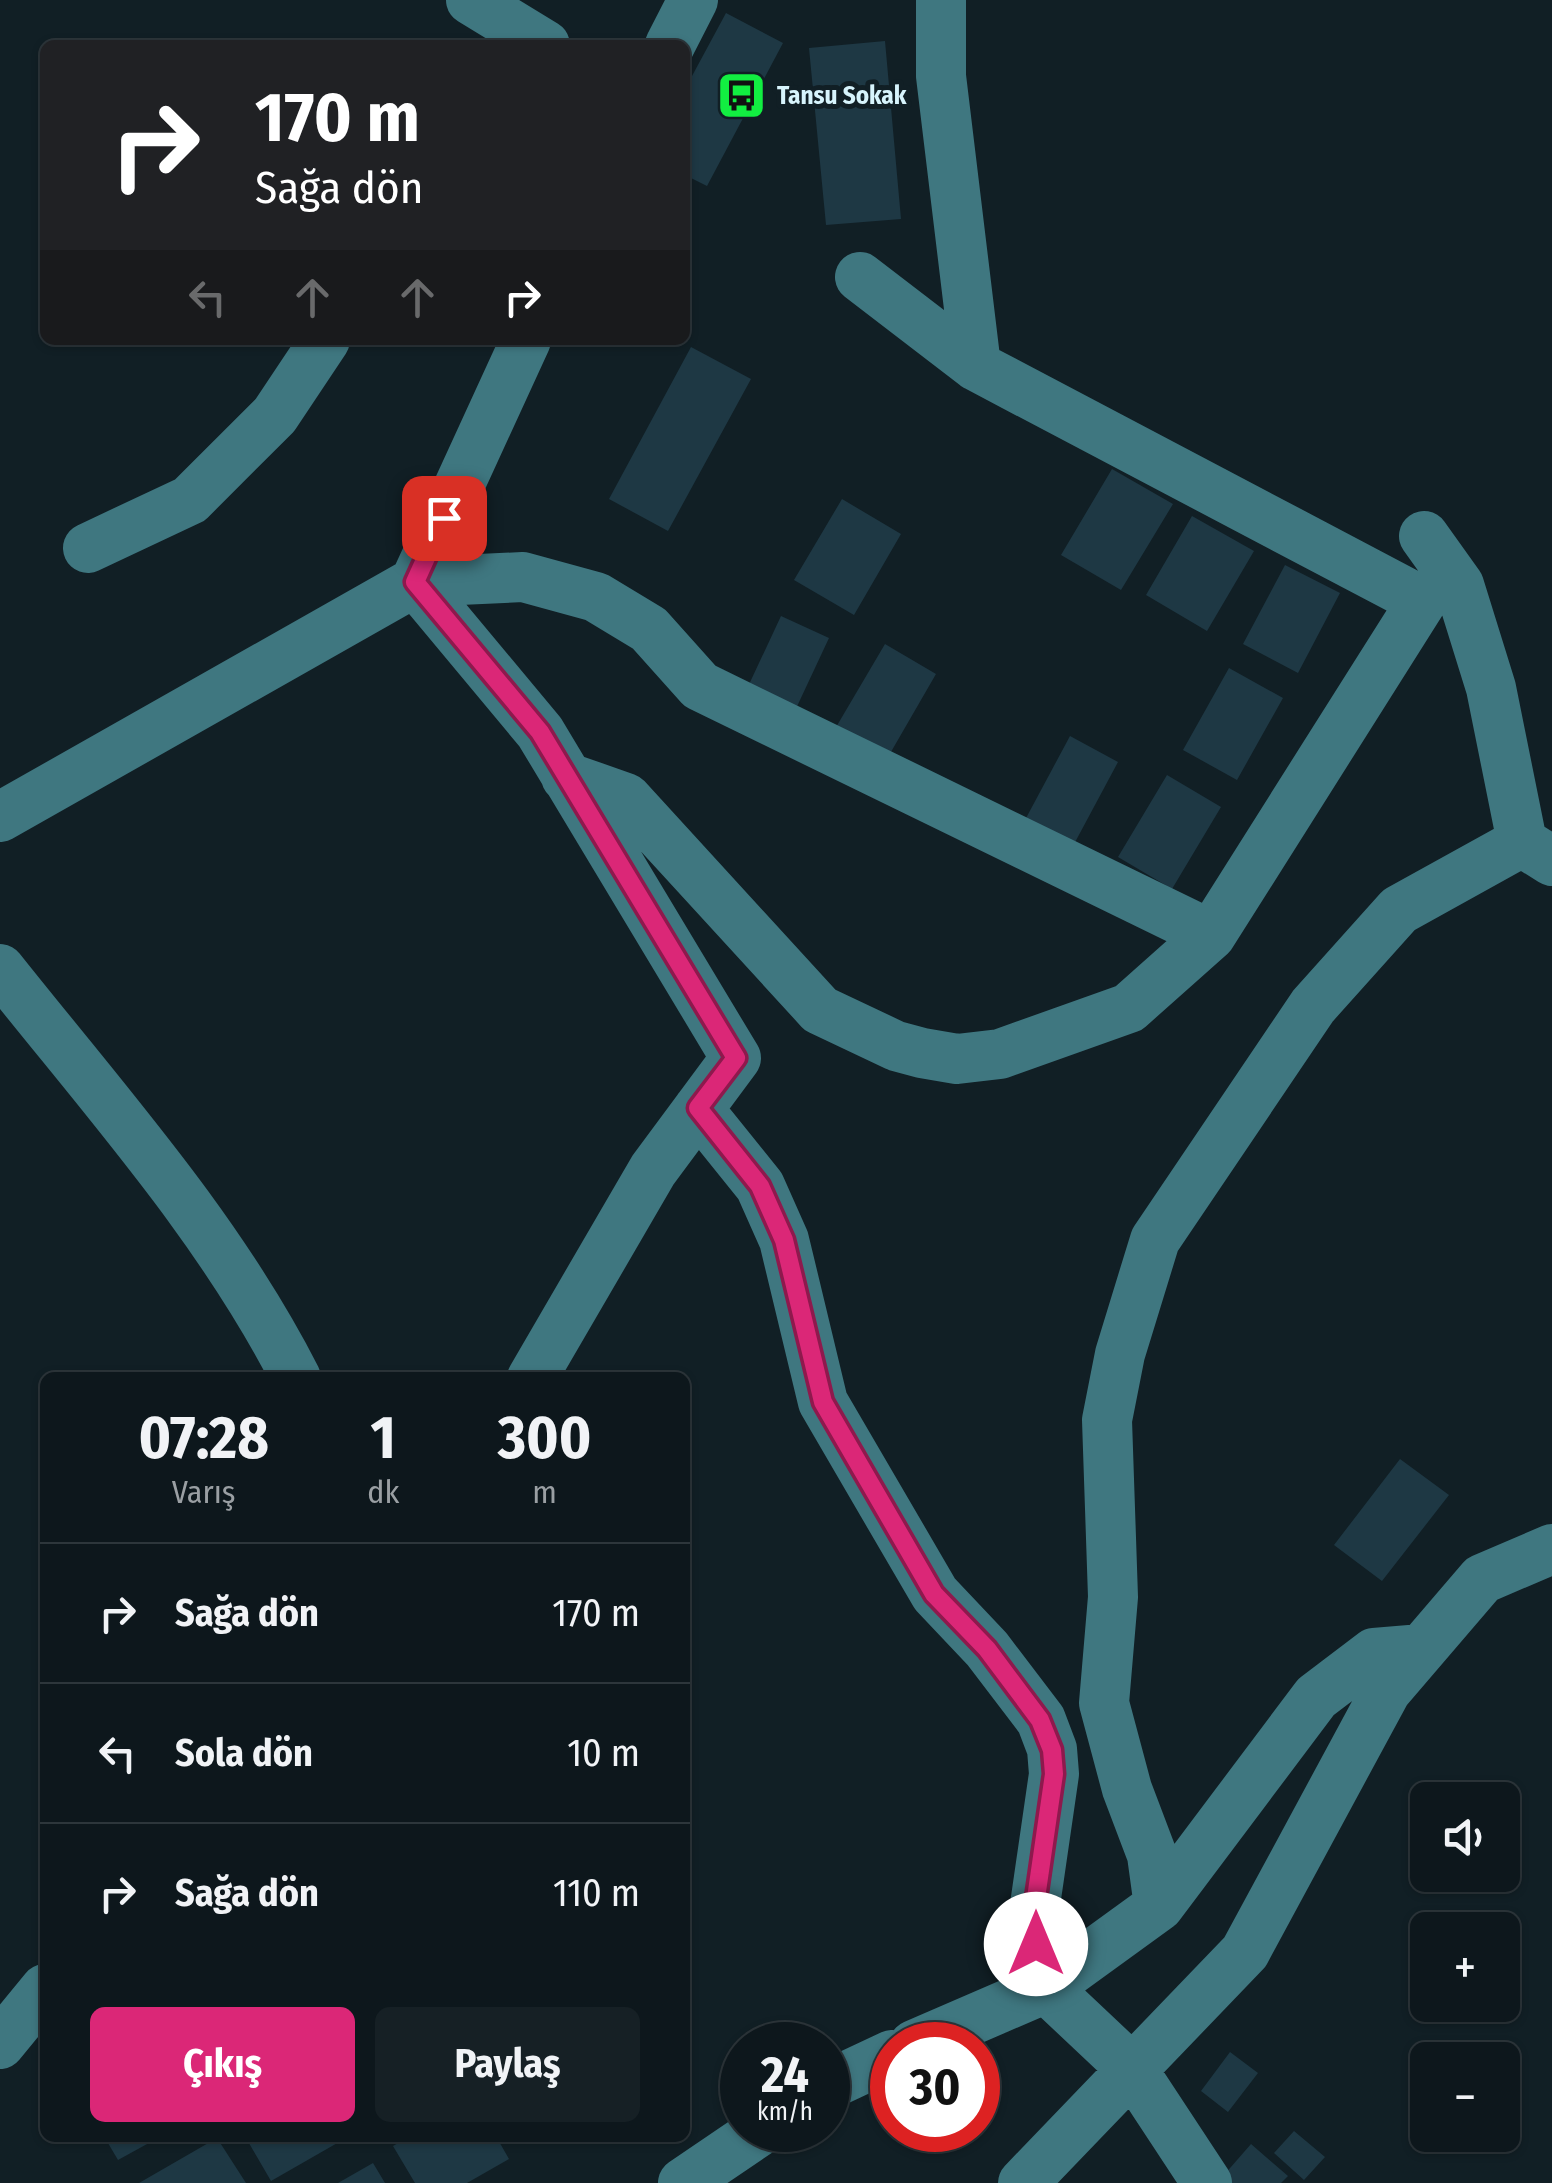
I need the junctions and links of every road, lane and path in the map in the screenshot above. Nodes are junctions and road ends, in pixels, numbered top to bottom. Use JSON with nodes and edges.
{"nodes":[{"id":1,"x":472,"y":0,"type":"edge"},
{"id":2,"x":693,"y":0,"type":"edge"},
{"id":3,"x":941,"y":0,"type":"edge"},
{"id":4,"x":537,"y":40,"type":"edge"},
{"id":5,"x":673,"y":40,"type":"edge"},
{"id":6,"x":860,"y":277,"type":"dead end"},
{"id":7,"x":321,"y":345,"type":"edge"},
{"id":8,"x":524,"y":345,"type":"edge"},
{"id":9,"x":976,"y":366,"type":"junction"},
{"id":10,"x":1424,"y":536,"type":"dead end"},
{"id":11,"x":88,"y":548,"type":"dead end"},
{"id":12,"x":415,"y":582,"type":"junction"},
{"id":13,"x":566,"y":776,"type":"junction"},
{"id":14,"x":0,"y":818,"type":"edge"},
{"id":15,"x":1537,"y":852,"type":"edge"},
{"id":16,"x":1210,"y":935,"type":"junction"},
{"id":17,"x":0,"y":969,"type":"edge"},
{"id":18,"x":698,"y":1108,"type":"junction"},
{"id":19,"x":293,"y":1372,"type":"edge"},
{"id":20,"x":535,"y":1372,"type":"edge"},
{"id":21,"x":1552,"y":1549,"type":"edge"},
{"id":22,"x":1422,"y":1649,"type":"junction"},
{"id":23,"x":1158,"y":1906,"type":"junction"},
{"id":24,"x":1046,"y":1988,"type":"junction"},
{"id":25,"x":40,"y":1994,"type":"edge"},
{"id":26,"x":967,"y":2022,"type":"edge"},
{"id":27,"x":0,"y":2044,"type":"edge"},
{"id":28,"x":1132,"y":2069,"type":"junction"},
{"id":29,"x":729,"y":2152,"type":"edge"},
{"id":30,"x":683,"y":2183,"type":"edge"},
{"id":31,"x":1023,"y":2183,"type":"edge"},
{"id":32,"x":1207,"y":2183,"type":"edge"}],
"edges":[{"from":1,"to":4,"type":"street"},
{"from":2,"to":5,"type":"street"},
{"from":3,"to":9,"type":"street"},
{"from":6,"to":9,"type":"street"},
{"from":7,"to":11,"type":"street"},
{"from":8,"to":12,"type":"street"},
{"from":9,"to":16,"type":"street"},
{"from":10,"to":15,"type":"street"},
{"from":12,"to":13,"type":"street"},
{"from":12,"to":14,"type":"street"},
{"from":12,"to":16,"type":"street"},
{"from":13,"to":16,"type":"street"},
{"from":13,"to":18,"type":"street"},
{"from":15,"to":23,"type":"street"},
{"from":17,"to":19,"type":"street"},
{"from":18,"to":20,"type":"street"},
{"from":18,"to":24,"type":"street"},
{"from":21,"to":22,"type":"street"},
{"from":22,"to":23,"type":"street"},
{"from":22,"to":28,"type":"street"},
{"from":23,"to":24,"type":"street"},
{"from":24,"to":26,"type":"street"},
{"from":24,"to":28,"type":"street"},
{"from":25,"to":27,"type":"street"},
{"from":28,"to":31,"type":"street"},
{"from":28,"to":32,"type":"street"},
{"from":29,"to":30,"type":"street"}]}
